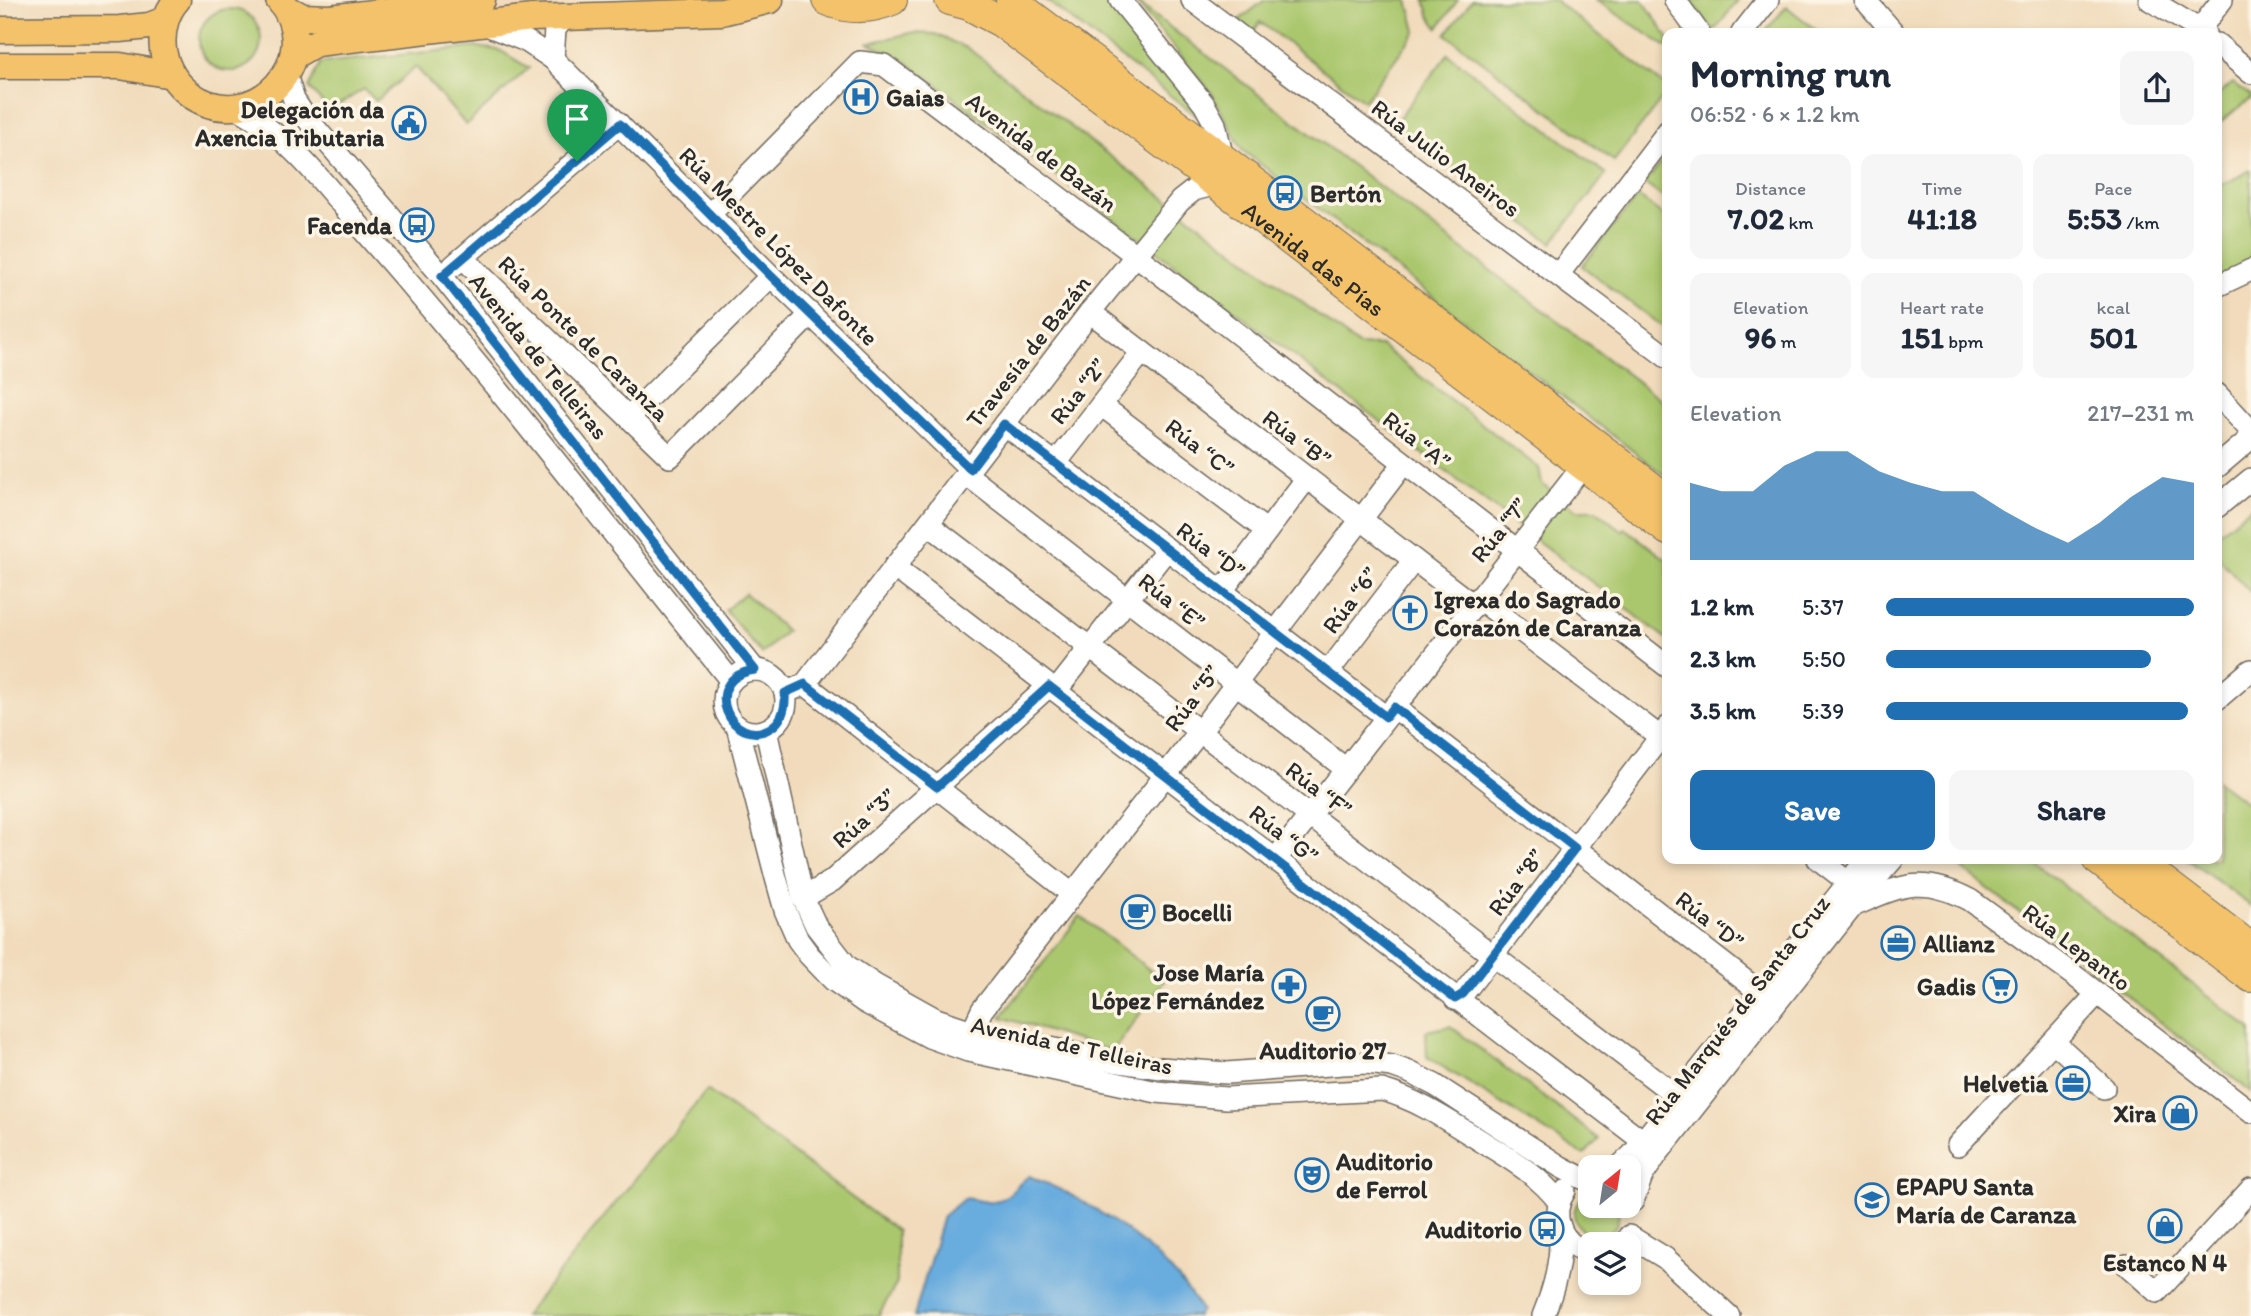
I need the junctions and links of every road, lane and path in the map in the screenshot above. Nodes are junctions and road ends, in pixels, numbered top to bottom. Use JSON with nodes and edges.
{"nodes":[{"id":1,"x":770,"y":0,"type":"edge"},
{"id":2,"x":827,"y":0,"type":"edge"},
{"id":3,"x":892,"y":0,"type":"edge"},
{"id":4,"x":950,"y":0,"type":"edge"},
{"id":5,"x":1011,"y":0,"type":"edge"},
{"id":6,"x":1120,"y":0,"type":"edge"},
{"id":7,"x":1192,"y":0,"type":"edge"},
{"id":8,"x":1675,"y":0,"type":"edge"},
{"id":9,"x":1768,"y":0,"type":"edge"},
{"id":10,"x":1865,"y":0,"type":"edge"},
{"id":11,"x":2150,"y":0,"type":"edge"},
{"id":12,"x":2222,"y":0,"type":"edge"},
{"id":13,"x":422,"y":3,"type":"edge"},
{"id":14,"x":282,"y":4,"type":"edge"},
{"id":15,"x":171,"y":10,"type":"edge"},
{"id":16,"x":483,"y":12,"type":"edge"},
{"id":17,"x":566,"y":16,"type":"junction"},
{"id":18,"x":1695,"y":28,"type":"edge"},
{"id":19,"x":1746,"y":28,"type":"edge"},
{"id":20,"x":1890,"y":28,"type":"edge"},
{"id":21,"x":2198,"y":28,"type":"edge"},
{"id":22,"x":2205,"y":28,"type":"edge"},
{"id":23,"x":0,"y":30,"type":"edge"},
{"id":24,"x":2222,"y":48,"type":"edge"},
{"id":25,"x":553,"y":59,"type":"junction"},
{"id":26,"x":289,"y":65,"type":"junction"},
{"id":27,"x":0,"y":66,"type":"edge"},
{"id":28,"x":2251,"y":74,"type":"edge"},
{"id":29,"x":172,"y":75,"type":"junction"},
{"id":30,"x":236,"y":107,"type":"junction"},
{"id":31,"x":620,"y":124,"type":"junction"},
{"id":32,"x":1662,"y":139,"type":"edge"},
{"id":33,"x":1220,"y":172,"type":"junction"},
{"id":34,"x":710,"y":214,"type":"junction"},
{"id":35,"x":1135,"y":255,"type":"junction"},
{"id":36,"x":463,"y":258,"type":"junction"},
{"id":37,"x":2251,"y":270,"type":"edge"},
{"id":38,"x":1558,"y":275,"type":"junction"},
{"id":39,"x":442,"y":276,"type":"junction"},
{"id":40,"x":771,"y":276,"type":"junction"},
{"id":41,"x":2222,"y":284,"type":"edge"},
{"id":42,"x":1090,"y":312,"type":"junction"},
{"id":43,"x":811,"y":314,"type":"junction"},
{"id":44,"x":1142,"y":352,"type":"junction"},
{"id":45,"x":1662,"y":353,"type":"edge"},
{"id":46,"x":2222,"y":399,"type":"edge"},
{"id":47,"x":1101,"y":405,"type":"junction"},
{"id":48,"x":629,"y":418,"type":"junction"},
{"id":49,"x":1004,"y":424,"type":"junction"},
{"id":50,"x":2251,"y":431,"type":"edge"},
{"id":51,"x":2251,"y":438,"type":"edge"},
{"id":52,"x":1056,"y":463,"type":"junction"},
{"id":53,"x":1404,"y":463,"type":"junction"},
{"id":54,"x":2222,"y":463,"type":"edge"},
{"id":55,"x":1583,"y":466,"type":"junction"},
{"id":56,"x":968,"y":471,"type":"junction"},
{"id":57,"x":1307,"y":478,"type":"junction"},
{"id":58,"x":2251,"y":479,"type":"edge"},
{"id":59,"x":1662,"y":495,"type":"edge"},
{"id":60,"x":2222,"y":503,"type":"edge"},
{"id":61,"x":1361,"y":520,"type":"junction"},
{"id":62,"x":928,"y":524,"type":"junction"},
{"id":63,"x":1662,"y":525,"type":"edge"},
{"id":64,"x":1267,"y":531,"type":"junction"},
{"id":65,"x":1167,"y":549,"type":"junction"},
{"id":66,"x":1516,"y":550,"type":"junction"},
{"id":67,"x":1414,"y":560,"type":"junction"},
{"id":68,"x":894,"y":567,"type":"junction"},
{"id":69,"x":1222,"y":591,"type":"junction"},
{"id":70,"x":1128,"y":600,"type":"junction"},
{"id":71,"x":1476,"y":602,"type":"junction"},
{"id":72,"x":1275,"y":632,"type":"junction"},
{"id":73,"x":1091,"y":648,"type":"junction"},
{"id":74,"x":1662,"y":662,"type":"edge"},
{"id":75,"x":755,"y":670,"type":"junction"},
{"id":76,"x":2251,"y":670,"type":"edge"},
{"id":77,"x":1328,"y":672,"type":"junction"},
{"id":78,"x":731,"y":681,"type":"junction"},
{"id":79,"x":1236,"y":683,"type":"junction"},
{"id":80,"x":805,"y":684,"type":"junction"},
{"id":81,"x":1053,"y":689,"type":"junction"},
{"id":82,"x":785,"y":693,"type":"junction"},
{"id":83,"x":2222,"y":695,"type":"edge"},
{"id":84,"x":1390,"y":712,"type":"junction"},
{"id":85,"x":737,"y":726,"type":"junction"},
{"id":86,"x":766,"y":730,"type":"junction"},
{"id":87,"x":1200,"y":731,"type":"junction"},
{"id":88,"x":1662,"y":734,"type":"edge"},
{"id":89,"x":1662,"y":740,"type":"edge"},
{"id":90,"x":1346,"y":769,"type":"junction"},
{"id":91,"x":1165,"y":776,"type":"junction"},
{"id":92,"x":937,"y":787,"type":"junction"},
{"id":93,"x":1310,"y":815,"type":"junction"},
{"id":94,"x":1575,"y":848,"type":"junction"},
{"id":95,"x":1275,"y":860,"type":"junction"},
{"id":96,"x":1825,"y":864,"type":"edge"},
{"id":97,"x":1863,"y":864,"type":"edge"},
{"id":98,"x":1889,"y":864,"type":"edge"},
{"id":99,"x":2104,"y":864,"type":"edge"},
{"id":100,"x":2140,"y":864,"type":"edge"},
{"id":101,"x":1848,"y":882,"type":"junction"},
{"id":102,"x":1072,"y":894,"type":"junction"},
{"id":103,"x":803,"y":898,"type":"junction"},
{"id":104,"x":1853,"y":906,"type":"junction"},
{"id":105,"x":2251,"y":948,"type":"edge"},
{"id":106,"x":1493,"y":955,"type":"junction"},
{"id":107,"x":2251,"y":977,"type":"edge"},
{"id":108,"x":1761,"y":993,"type":"junction"},
{"id":109,"x":2097,"y":994,"type":"junction"},
{"id":110,"x":1455,"y":999,"type":"junction"},
{"id":111,"x":972,"y":1031,"type":"junction"},
{"id":112,"x":2054,"y":1042,"type":"junction"},
{"id":113,"x":2104,"y":1088,"type":"dead end"},
{"id":114,"x":1678,"y":1097,"type":"junction"},
{"id":115,"x":2251,"y":1112,"type":"edge"},
{"id":116,"x":1643,"y":1141,"type":"junction"},
{"id":117,"x":1958,"y":1145,"type":"dead end"},
{"id":118,"x":1630,"y":1155,"type":"edge"},
{"id":119,"x":1578,"y":1174,"type":"edge"},
{"id":120,"x":1642,"y":1176,"type":"edge"},
{"id":121,"x":1578,"y":1182,"type":"edge"},
{"id":122,"x":2251,"y":1189,"type":"edge"},
{"id":123,"x":1559,"y":1202,"type":"junction"},
{"id":124,"x":1560,"y":1227,"type":"junction"},
{"id":125,"x":1641,"y":1247,"type":"edge"},
{"id":126,"x":1578,"y":1248,"type":"edge"},
{"id":127,"x":1578,"y":1262,"type":"edge"},
{"id":128,"x":2127,"y":1265,"type":"dead end"},
{"id":129,"x":1556,"y":1285,"type":"junction"},
{"id":130,"x":1543,"y":1316,"type":"edge"},
{"id":131,"x":1729,"y":1316,"type":"edge"}],
"edges":[{"from":1,"to":17,"type":"main road"},
{"from":2,"to":3,"type":"highway"},
{"from":4,"to":33,"type":"highway","name":"Avenida das Pías"},
{"from":5,"to":33,"type":"highway","name":"Avenida das Pías"},
{"from":6,"to":33,"type":"street"},
{"from":7,"to":38,"type":"street","name":"Rúa Julio Aneiros"},
{"from":8,"to":18,"type":"street"},
{"from":9,"to":19,"type":"street"},
{"from":10,"to":20,"type":"street"},
{"from":11,"to":21,"type":"street"},
{"from":12,"to":22,"type":"street"},
{"from":13,"to":14,"type":"main road"},
{"from":13,"to":16,"type":"main road"},
{"from":14,"to":26,"type":"main road"},
{"from":15,"to":23,"type":"main road"},
{"from":15,"to":29,"type":"main road"},
{"from":16,"to":17,"type":"main road"},
{"from":16,"to":25,"type":"street","name":"Rúa Mestre López Dafonte"},
{"from":16,"to":26,"type":"main road"},
{"from":17,"to":25,"type":"street"},
{"from":24,"to":28,"type":"street"},
{"from":25,"to":31,"type":"street","name":"Rúa Mestre López Dafonte"},
{"from":26,"to":30,"type":"main road"},
{"from":26,"to":39,"type":"street","name":"Avenida de Telleiras"},
{"from":27,"to":29,"type":"main road"},
{"from":29,"to":30,"type":"main road"},
{"from":30,"to":78,"type":"street"},
{"from":31,"to":34,"type":"street","name":"Rúa Mestre López Dafonte"},
{"from":31,"to":36,"type":"street"},
{"from":32,"to":38,"type":"street"},
{"from":33,"to":35,"type":"street","name":"Travesía de Bazán"},
{"from":33,"to":55,"type":"highway","name":"Avenida das Pías"},
{"from":33,"to":59,"type":"highway","name":"Avenida das Pías"},
{"from":34,"to":35,"type":"street","name":"Avenida de Bazán"},
{"from":34,"to":40,"type":"street","name":"Rúa Mestre López Dafonte"},
{"from":35,"to":42,"type":"street","name":"Travesía de Bazán"},
{"from":35,"to":53,"type":"street","name":"Rúa “A”"},
{"from":36,"to":39,"type":"street"},
{"from":36,"to":48,"type":"street","name":"Rúa Ponte de Caranza"},
{"from":37,"to":41,"type":"street"},
{"from":38,"to":45,"type":"street","name":"Rúa Julio Aneiros"},
{"from":39,"to":75,"type":"street","name":"Avenida de Telleiras"},
{"from":40,"to":43,"type":"street","name":"Rúa Mestre López Dafonte"},
{"from":40,"to":48,"type":"street"},
{"from":42,"to":44,"type":"street","name":"Rúa “B”"},
{"from":42,"to":49,"type":"street","name":"Travesía de Bazán"},
{"from":43,"to":48,"type":"street","name":"Rúa Ponte de Caranza"},
{"from":43,"to":56,"type":"street","name":"Rúa Mestre López Dafonte"},
{"from":44,"to":47,"type":"street","name":"Rúa “2”"},
{"from":44,"to":57,"type":"street","name":"Rúa “B”"},
{"from":46,"to":50,"type":"street"},
{"from":47,"to":52,"type":"street","name":"Rúa “2”"},
{"from":47,"to":64,"type":"street","name":"Rúa “C”"},
{"from":49,"to":52,"type":"street","name":"Rúa “D”"},
{"from":49,"to":56,"type":"street","name":"Travesía de Bazán"},
{"from":51,"to":54,"type":"street"},
{"from":52,"to":65,"type":"street","name":"Rúa “D”"},
{"from":53,"to":61,"type":"street","name":"Rúa “5”"},
{"from":53,"to":66,"type":"street","name":"Rúa “A”"},
{"from":55,"to":63,"type":"highway","name":"Avenida das Pías"},
{"from":55,"to":66,"type":"street","name":"Rúa “7”"},
{"from":56,"to":62,"type":"street","name":"Travesía de Bazán"},
{"from":56,"to":70,"type":"street","name":"Rúa “E”"},
{"from":57,"to":61,"type":"street","name":"Rúa “B”"},
{"from":57,"to":64,"type":"street"},
{"from":58,"to":60,"type":"street"},
{"from":61,"to":67,"type":"street","name":"Rúa “B”"},
{"from":61,"to":72,"type":"street","name":"Rúa “5”"},
{"from":62,"to":68,"type":"street","name":"Travesía de Bazán"},
{"from":62,"to":73,"type":"street","name":"Rúa “F”"},
{"from":64,"to":69,"type":"street"},
{"from":65,"to":69,"type":"street","name":"Rúa “D”"},
{"from":65,"to":70,"type":"street","name":"Rúa “3”"},
{"from":66,"to":71,"type":"street","name":"Rúa “7”"},
{"from":66,"to":74,"type":"street","name":"Rúa “A”"},
{"from":67,"to":71,"type":"street","name":"Rúa “B”"},
{"from":67,"to":77,"type":"street","name":"Rúa “6”"},
{"from":68,"to":80,"type":"street","name":"Travesía de Bazán"},
{"from":68,"to":81,"type":"street","name":"Rúa “G”"},
{"from":69,"to":72,"type":"street","name":"Rúa “D”"},
{"from":70,"to":73,"type":"street","name":"Rúa “3”"},
{"from":70,"to":79,"type":"street","name":"Rúa “E”"},
{"from":71,"to":84,"type":"street","name":"Rúa “7”"},
{"from":71,"to":88,"type":"street","name":"Rúa “B”"},
{"from":72,"to":77,"type":"street","name":"Rúa “D”"},
{"from":72,"to":79,"type":"street","name":"Rúa “5”"},
{"from":73,"to":81,"type":"street","name":"Rúa “3”"},
{"from":73,"to":87,"type":"street","name":"Rúa “F”"},
{"from":75,"to":78,"type":"street"},
{"from":75,"to":82,"type":"street"},
{"from":76,"to":83,"type":"street"},
{"from":77,"to":84,"type":"street","name":"Rúa “D”"},
{"from":78,"to":85,"type":"street"},
{"from":79,"to":87,"type":"street","name":"Rúa “5”"},
{"from":79,"to":90,"type":"street","name":"Rúa “E”"},
{"from":80,"to":82,"type":"street","name":"Travesía de Bazán"},
{"from":80,"to":92,"type":"street"},
{"from":81,"to":91,"type":"street","name":"Rúa “G”"},
{"from":81,"to":92,"type":"street","name":"Rúa “3”"},
{"from":82,"to":86,"type":"street"},
{"from":84,"to":90,"type":"street","name":"Rúa “7”"},
{"from":84,"to":94,"type":"street","name":"Rúa “D”"},
{"from":85,"to":86,"type":"street"},
{"from":85,"to":123,"type":"street","name":"Avenida de Telleiras"},
{"from":86,"to":103,"type":"street","name":"Avenida de Telleiras"},
{"from":87,"to":91,"type":"street","name":"Rúa “5”"},
{"from":87,"to":93,"type":"street","name":"Rúa “F”"},
{"from":89,"to":94,"type":"street","name":"Rúa “8”"},
{"from":90,"to":93,"type":"street","name":"Rúa “7”"},
{"from":91,"to":95,"type":"street","name":"Rúa “G”"},
{"from":91,"to":102,"type":"street","name":"Rúa “5”"},
{"from":92,"to":102,"type":"street"},
{"from":92,"to":103,"type":"street","name":"Rúa “3”"},
{"from":93,"to":95,"type":"street","name":"Rúa “7”"},
{"from":93,"to":106,"type":"street","name":"Rúa “F”"},
{"from":94,"to":106,"type":"street","name":"Rúa “8”"},
{"from":94,"to":108,"type":"street","name":"Rúa “D”"},
{"from":95,"to":110,"type":"street","name":"Rúa “G”"},
{"from":96,"to":101,"type":"street"},
{"from":97,"to":101,"type":"street","name":"Rúa Marqués de Santa Cruz"},
{"from":98,"to":104,"type":"street","name":"Rúa Marqués de Santa Cruz"},
{"from":99,"to":107,"type":"highway"},
{"from":100,"to":105,"type":"highway"},
{"from":101,"to":108,"type":"street","name":"Rúa Marqués de Santa Cruz"},
{"from":102,"to":111,"type":"street","name":"Rúa “5”"},
{"from":103,"to":111,"type":"street","name":"Avenida de Telleiras"},
{"from":104,"to":109,"type":"street","name":"Rúa Lepanto"},
{"from":104,"to":120,"type":"street","name":"Rúa Marqués de Santa Cruz"},
{"from":106,"to":110,"type":"street","name":"Rúa “8”"},
{"from":106,"to":114,"type":"street","name":"Rúa “F”"},
{"from":108,"to":114,"type":"street","name":"Rúa Marqués de Santa Cruz"},
{"from":109,"to":112,"type":"street"},
{"from":109,"to":115,"type":"street","name":"Rúa Lepanto"},
{"from":110,"to":116,"type":"street","name":"Rúa “G”"},
{"from":111,"to":119,"type":"street","name":"Avenida de Telleiras"},
{"from":112,"to":113,"type":"street"},
{"from":112,"to":117,"type":"street"},
{"from":114,"to":116,"type":"street","name":"Rúa Marqués de Santa Cruz"},
{"from":116,"to":118,"type":"street","name":"Rúa Marqués de Santa Cruz"},
{"from":121,"to":123,"type":"street"},
{"from":122,"to":128,"type":"street"},
{"from":123,"to":124,"type":"street"},
{"from":124,"to":126,"type":"street"},
{"from":124,"to":129,"type":"street"},
{"from":125,"to":131,"type":"street"},
{"from":127,"to":129,"type":"street"},
{"from":129,"to":130,"type":"street"}]}
